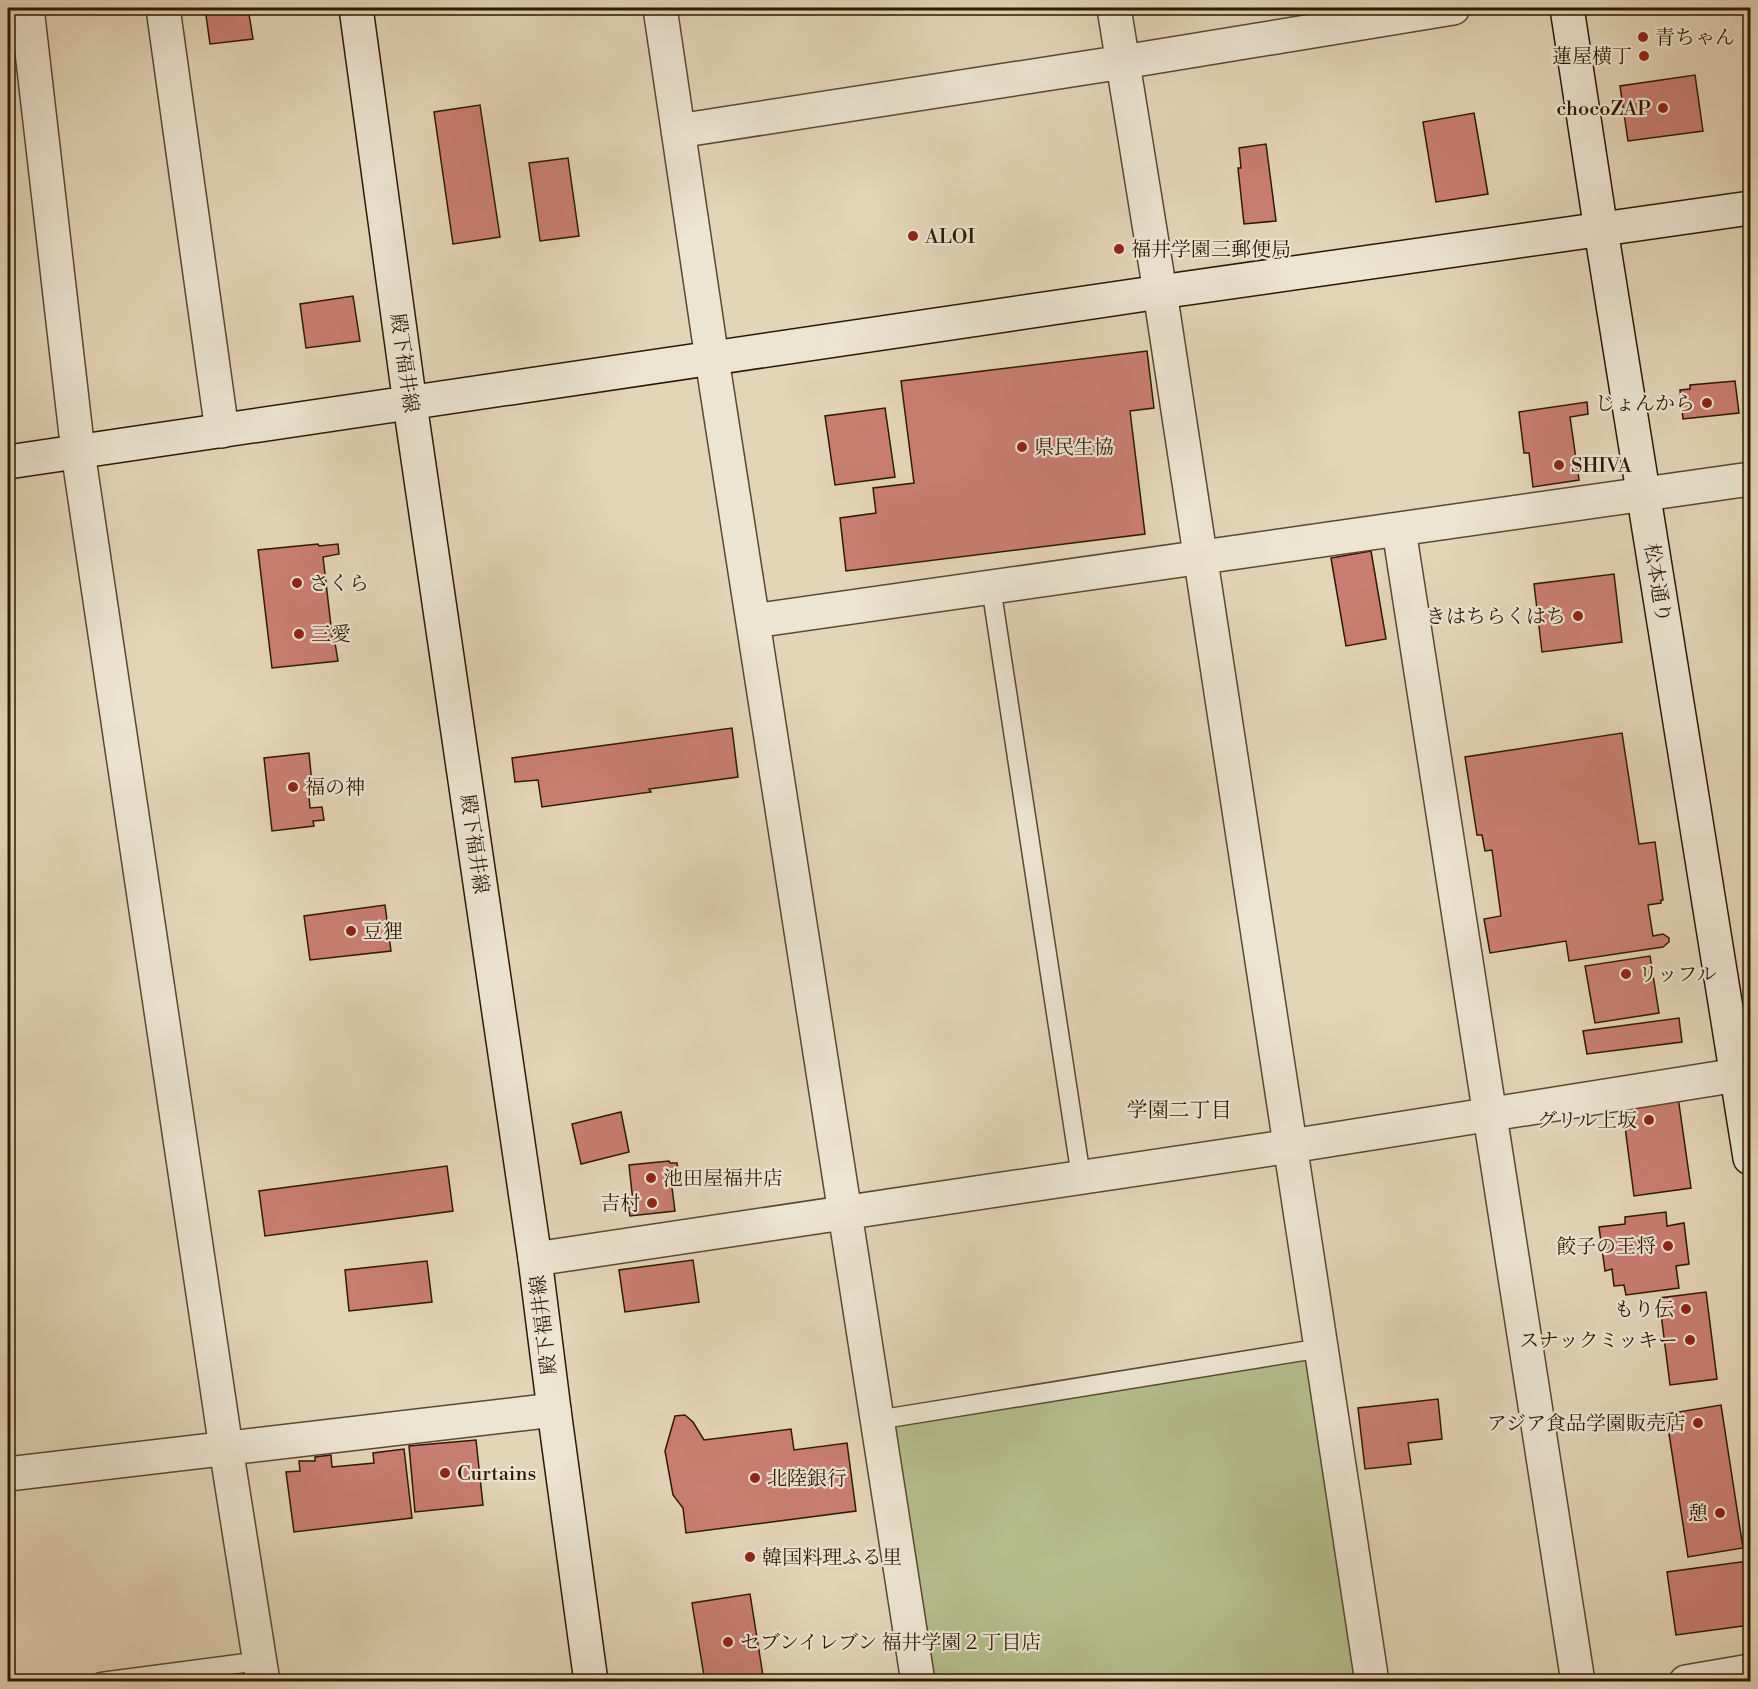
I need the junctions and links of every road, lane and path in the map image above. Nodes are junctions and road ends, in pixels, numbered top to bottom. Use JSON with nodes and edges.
{"nodes":[{"id":1,"x":27,"y":8,"type":"edge"},
{"id":2,"x":163,"y":8,"type":"edge"},
{"id":3,"x":356,"y":8,"type":"edge"},
{"id":4,"x":660,"y":8,"type":"edge"},
{"id":5,"x":1114,"y":8,"type":"edge"},
{"id":6,"x":1453,"y":8,"type":"edge"},
{"id":7,"x":1567,"y":8,"type":"edge"},
{"id":8,"x":1123,"y":62,"type":"junction"},
{"id":9,"x":678,"y":131,"type":"junction"},
{"id":10,"x":1750,"y":208,"type":"edge"},
{"id":11,"x":1601,"y":230,"type":"junction"},
{"id":12,"x":1160,"y":292,"type":"junction"},
{"id":13,"x":712,"y":359,"type":"junction"},
{"id":14,"x":410,"y":404,"type":"junction"},
{"id":15,"x":222,"y":431,"type":"junction"},
{"id":16,"x":78,"y":452,"type":"junction"},
{"id":17,"x":8,"y":462,"type":"edge"},
{"id":18,"x":1750,"y":479,"type":"edge"},
{"id":19,"x":1644,"y":495,"type":"junction"},
{"id":20,"x":1399,"y":530,"type":"junction"},
{"id":21,"x":1201,"y":558,"type":"junction"},
{"id":22,"x":991,"y":587,"type":"junction"},
{"id":23,"x":753,"y":621,"type":"junction"},
{"id":24,"x":1744,"y":1074,"type":"edge"},
{"id":25,"x":1489,"y":1115,"type":"junction"},
{"id":26,"x":1291,"y":1146,"type":"junction"},
{"id":27,"x":1750,"y":1158,"type":"edge"},
{"id":28,"x":1081,"y":1177,"type":"junction"},
{"id":29,"x":845,"y":1212,"type":"junction"},
{"id":30,"x":535,"y":1259,"type":"junction"},
{"id":31,"x":1322,"y":1348,"type":"junction"},
{"id":32,"x":554,"y":1410,"type":"junction"},
{"id":33,"x":877,"y":1420,"type":"junction"},
{"id":34,"x":226,"y":1448,"type":"junction"},
{"id":35,"x":8,"y":1474,"type":"edge"},
{"id":36,"x":262,"y":1671,"type":"edge"},
{"id":37,"x":1750,"y":1671,"type":"edge"},
{"id":38,"x":101,"y":1682,"type":"edge"},
{"id":39,"x":591,"y":1682,"type":"edge"},
{"id":40,"x":918,"y":1682,"type":"edge"},
{"id":41,"x":1372,"y":1682,"type":"edge"},
{"id":42,"x":1578,"y":1682,"type":"edge"},
{"id":43,"x":1686,"y":1682,"type":"edge"}],
"edges":[{"from":1,"to":16,"type":"street"},
{"from":2,"to":15,"type":"street"},
{"from":3,"to":14,"type":"street","name":"殿下福井線"},
{"from":4,"to":9,"type":"street"},
{"from":5,"to":8,"type":"street"},
{"from":6,"to":8,"type":"street"},
{"from":7,"to":11,"type":"street","name":"松本通り"},
{"from":8,"to":9,"type":"street"},
{"from":8,"to":12,"type":"street"},
{"from":9,"to":13,"type":"street"},
{"from":10,"to":11,"type":"street"},
{"from":11,"to":12,"type":"street"},
{"from":11,"to":19,"type":"street","name":"松本通り"},
{"from":12,"to":13,"type":"street"},
{"from":12,"to":21,"type":"street"},
{"from":13,"to":14,"type":"street"},
{"from":13,"to":23,"type":"street"},
{"from":14,"to":15,"type":"street"},
{"from":14,"to":30,"type":"street","name":"殿下福井線"},
{"from":15,"to":16,"type":"street"},
{"from":16,"to":17,"type":"street"},
{"from":16,"to":34,"type":"street"},
{"from":18,"to":19,"type":"street"},
{"from":19,"to":20,"type":"street"},
{"from":19,"to":24,"type":"street","name":"松本通り"},
{"from":20,"to":21,"type":"street"},
{"from":20,"to":25,"type":"street"},
{"from":21,"to":22,"type":"street"},
{"from":21,"to":26,"type":"street"},
{"from":22,"to":23,"type":"street"},
{"from":22,"to":28,"type":"lane"},
{"from":23,"to":29,"type":"street"},
{"from":24,"to":25,"type":"street"},
{"from":24,"to":27,"type":"street","name":"松本通り"},
{"from":25,"to":26,"type":"street"},
{"from":25,"to":42,"type":"street"},
{"from":26,"to":28,"type":"street"},
{"from":26,"to":31,"type":"street"},
{"from":28,"to":29,"type":"street"},
{"from":29,"to":30,"type":"street"},
{"from":29,"to":33,"type":"street"},
{"from":30,"to":32,"type":"street","name":"殿下福井線"},
{"from":31,"to":33,"type":"lane"},
{"from":31,"to":41,"type":"street"},
{"from":32,"to":34,"type":"street"},
{"from":32,"to":39,"type":"street","name":"殿下福井線"},
{"from":33,"to":40,"type":"street"},
{"from":34,"to":35,"type":"street"},
{"from":34,"to":36,"type":"street"},
{"from":36,"to":38,"type":"lane"},
{"from":37,"to":43,"type":"street"}]}
